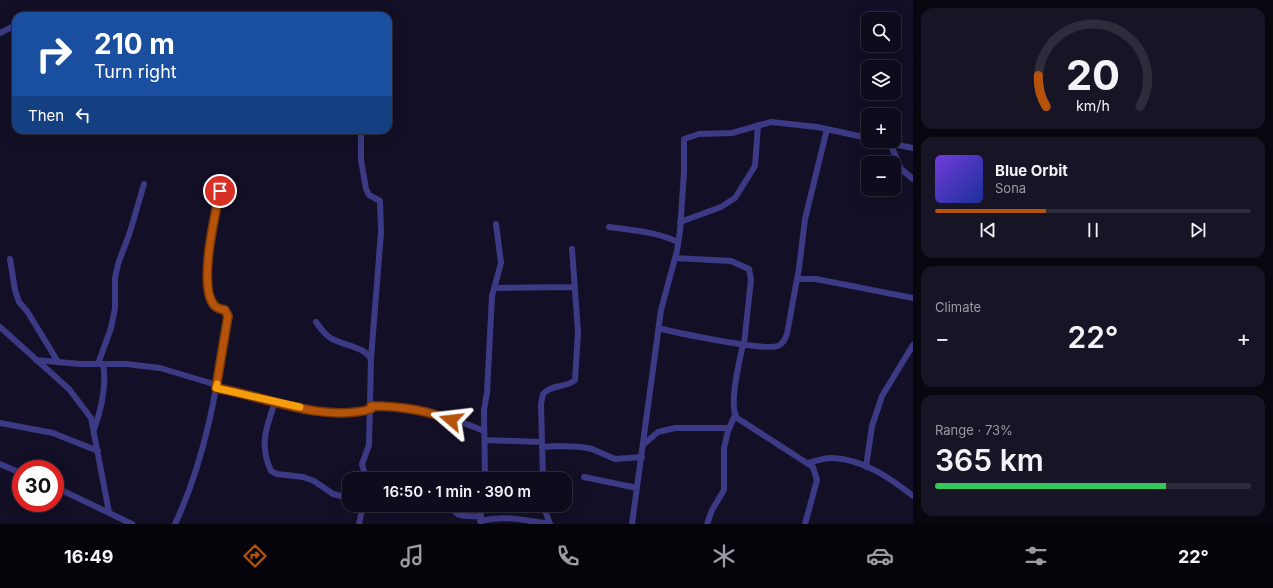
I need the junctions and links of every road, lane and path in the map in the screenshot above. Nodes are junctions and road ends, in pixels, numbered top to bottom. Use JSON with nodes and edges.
{"nodes":[{"id":1,"x":12,"y":27,"type":"edge"},
{"id":2,"x":0,"y":33,"type":"edge"},
{"id":3,"x":758,"y":125,"type":"junction"},
{"id":4,"x":827,"y":129,"type":"junction"},
{"id":5,"x":361,"y":134,"type":"edge"},
{"id":6,"x":861,"y":136,"type":"edge"},
{"id":7,"x":901,"y":146,"type":"edge"},
{"id":8,"x":892,"y":148,"type":"edge"},
{"id":9,"x":913,"y":148,"type":"edge"},
{"id":10,"x":913,"y":179,"type":"edge"},
{"id":11,"x":222,"y":180,"type":"dead end"},
{"id":12,"x":144,"y":184,"type":"dead end"},
{"id":13,"x":680,"y":222,"type":"junction"},
{"id":14,"x":496,"y":224,"type":"dead end"},
{"id":15,"x":609,"y":227,"type":"dead end"},
{"id":16,"x":678,"y":242,"type":"junction"},
{"id":17,"x":572,"y":249,"type":"dead end"},
{"id":18,"x":675,"y":258,"type":"junction"},
{"id":19,"x":10,"y":259,"type":"dead end"},
{"id":20,"x":797,"y":279,"type":"junction"},
{"id":21,"x":575,"y":287,"type":"junction"},
{"id":22,"x":494,"y":288,"type":"junction"},
{"id":23,"x":913,"y":298,"type":"edge"},
{"id":24,"x":316,"y":322,"type":"dead end"},
{"id":25,"x":0,"y":327,"type":"edge"},
{"id":26,"x":659,"y":328,"type":"junction"},
{"id":27,"x":744,"y":344,"type":"junction"},
{"id":28,"x":913,"y":345,"type":"edge"},
{"id":29,"x":372,"y":359,"type":"junction"},
{"id":30,"x":36,"y":360,"type":"junction"},
{"id":31,"x":58,"y":362,"type":"junction"},
{"id":32,"x":101,"y":364,"type":"junction"},
{"id":33,"x":217,"y":387,"type":"junction"},
{"id":34,"x":275,"y":402,"type":"junction"},
{"id":35,"x":371,"y":408,"type":"junction"},
{"id":36,"x":735,"y":415,"type":"junction"},
{"id":37,"x":0,"y":423,"type":"edge"},
{"id":38,"x":729,"y":428,"type":"junction"},
{"id":39,"x":94,"y":430,"type":"junction"},
{"id":40,"x":484,"y":431,"type":"junction"},
{"id":41,"x":485,"y":440,"type":"junction"},
{"id":42,"x":644,"y":444,"type":"junction"},
{"id":43,"x":542,"y":445,"type":"junction"},
{"id":44,"x":98,"y":451,"type":"junction"},
{"id":45,"x":642,"y":457,"type":"junction"},
{"id":46,"x":808,"y":463,"type":"junction"},
{"id":47,"x":0,"y":464,"type":"edge"},
{"id":48,"x":866,"y":467,"type":"junction"},
{"id":49,"x":12,"y":469,"type":"edge"},
{"id":50,"x":364,"y":472,"type":"edge"},
{"id":51,"x":485,"y":472,"type":"edge"},
{"id":52,"x":543,"y":472,"type":"edge"},
{"id":53,"x":584,"y":477,"type":"dead end"},
{"id":54,"x":637,"y":488,"type":"junction"},
{"id":55,"x":64,"y":491,"type":"edge"},
{"id":56,"x":342,"y":496,"type":"edge"},
{"id":57,"x":913,"y":496,"type":"edge"},
{"id":58,"x":109,"y":512,"type":"junction"},
{"id":59,"x":361,"y":512,"type":"edge"},
{"id":60,"x":455,"y":512,"type":"edge"},
{"id":61,"x":544,"y":512,"type":"edge"},
{"id":62,"x":480,"y":520,"type":"edge"},
{"id":63,"x":132,"y":524,"type":"edge"},
{"id":64,"x":175,"y":524,"type":"edge"},
{"id":65,"x":358,"y":524,"type":"edge"},
{"id":66,"x":550,"y":524,"type":"edge"},
{"id":67,"x":632,"y":524,"type":"edge"},
{"id":68,"x":707,"y":524,"type":"edge"},
{"id":69,"x":805,"y":524,"type":"edge"}],
"edges":[{"from":1,"to":2,"type":"street"},
{"from":3,"to":4,"type":"street"},
{"from":3,"to":13,"type":"street"},
{"from":3,"to":13,"type":"street"},
{"from":4,"to":6,"type":"street"},
{"from":4,"to":20,"type":"street"},
{"from":5,"to":29,"type":"street"},
{"from":7,"to":9,"type":"street"},
{"from":8,"to":10,"type":"street"},
{"from":11,"to":33,"type":"street"},
{"from":12,"to":32,"type":"street"},
{"from":13,"to":16,"type":"street"},
{"from":14,"to":22,"type":"street"},
{"from":15,"to":16,"type":"street"},
{"from":16,"to":18,"type":"street"},
{"from":17,"to":21,"type":"street"},
{"from":18,"to":26,"type":"street"},
{"from":18,"to":27,"type":"street"},
{"from":19,"to":31,"type":"street"},
{"from":20,"to":23,"type":"street"},
{"from":20,"to":27,"type":"street"},
{"from":21,"to":22,"type":"street"},
{"from":21,"to":43,"type":"street"},
{"from":22,"to":40,"type":"street"},
{"from":24,"to":29,"type":"street"},
{"from":25,"to":30,"type":"street"},
{"from":26,"to":27,"type":"street"},
{"from":26,"to":42,"type":"street"},
{"from":27,"to":36,"type":"street"},
{"from":28,"to":48,"type":"street"},
{"from":29,"to":35,"type":"street"},
{"from":30,"to":31,"type":"street"},
{"from":30,"to":39,"type":"street"},
{"from":31,"to":32,"type":"street"},
{"from":32,"to":33,"type":"street"},
{"from":32,"to":39,"type":"street"},
{"from":33,"to":34,"type":"street"},
{"from":33,"to":64,"type":"street"},
{"from":34,"to":35,"type":"street"},
{"from":34,"to":56,"type":"street"},
{"from":35,"to":40,"type":"street"},
{"from":35,"to":50,"type":"street"},
{"from":36,"to":38,"type":"street"},
{"from":36,"to":46,"type":"street"},
{"from":37,"to":44,"type":"street"},
{"from":38,"to":42,"type":"street"},
{"from":38,"to":68,"type":"street"},
{"from":39,"to":44,"type":"street"},
{"from":40,"to":41,"type":"street"},
{"from":41,"to":43,"type":"street"},
{"from":41,"to":51,"type":"street"},
{"from":42,"to":45,"type":"street"},
{"from":43,"to":45,"type":"street"},
{"from":43,"to":52,"type":"street"},
{"from":44,"to":58,"type":"street"},
{"from":45,"to":54,"type":"street"},
{"from":46,"to":48,"type":"street"},
{"from":46,"to":69,"type":"street"},
{"from":47,"to":49,"type":"street"},
{"from":48,"to":57,"type":"street"},
{"from":53,"to":54,"type":"street"},
{"from":54,"to":67,"type":"street"},
{"from":55,"to":58,"type":"street"},
{"from":58,"to":63,"type":"street"},
{"from":59,"to":65,"type":"street"},
{"from":60,"to":62,"type":"street"},
{"from":61,"to":66,"type":"street"},
{"from":62,"to":66,"type":"street"}]}
